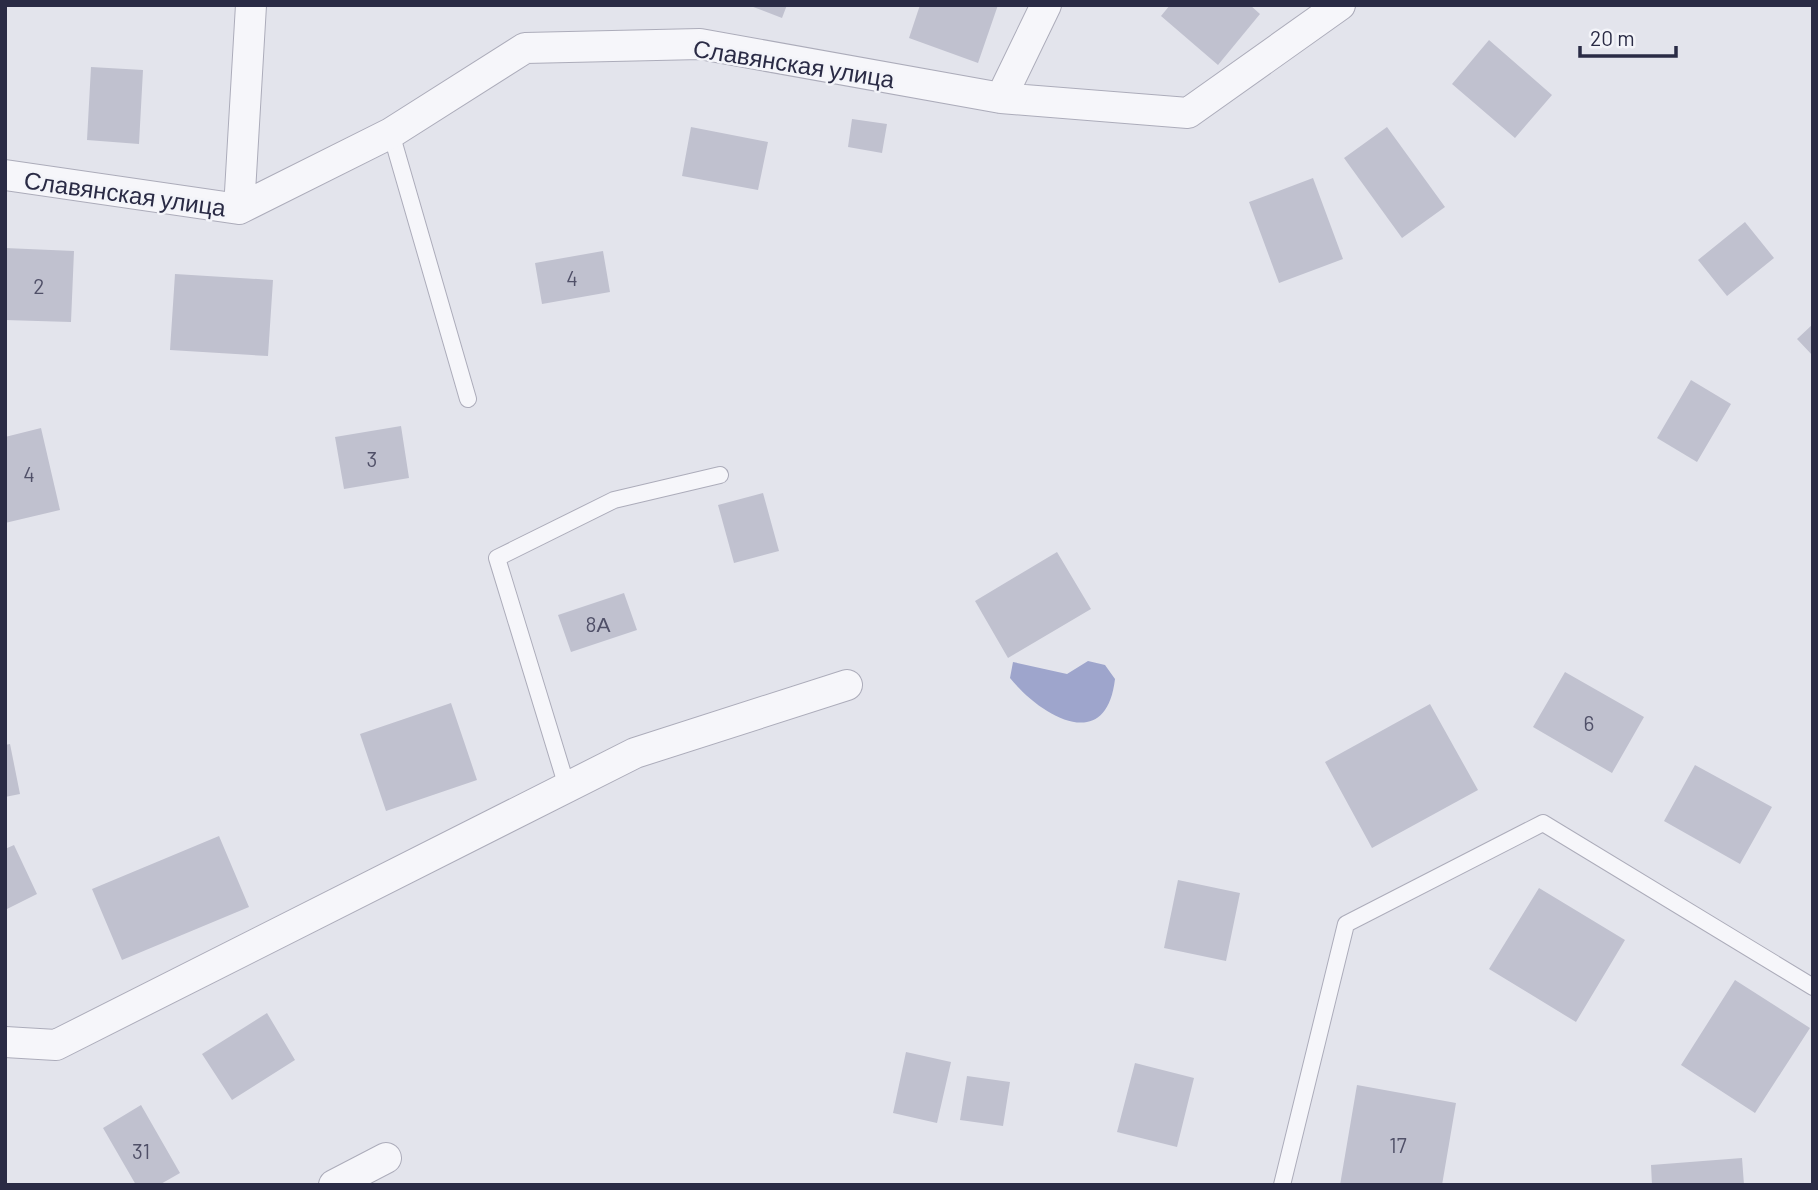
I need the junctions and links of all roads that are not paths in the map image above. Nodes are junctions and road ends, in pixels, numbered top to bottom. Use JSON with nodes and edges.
{"nodes":[{"id":1,"x":251,"y":5,"type":"edge"},
{"id":2,"x":1046,"y":5,"type":"edge"},
{"id":3,"x":1340,"y":5,"type":"edge"},
{"id":4,"x":1001,"y":98,"type":"junction"},
{"id":5,"x":391,"y":133,"type":"junction"},
{"id":6,"x":5,"y":175,"type":"edge"},
{"id":7,"x":239,"y":209,"type":"junction"},
{"id":8,"x":468,"y":399,"type":"dead end"},
{"id":9,"x":720,"y":475,"type":"dead end"},
{"id":10,"x":847,"y":685,"type":"dead end"},
{"id":11,"x":567,"y":787,"type":"junction"},
{"id":12,"x":1813,"y":987,"type":"edge"},
{"id":13,"x":5,"y":1042,"type":"edge"},
{"id":14,"x":386,"y":1158,"type":"dead end"},
{"id":15,"x":334,"y":1185,"type":"edge"},
{"id":16,"x":1282,"y":1185,"type":"edge"}],
"edges":[{"from":1,"to":7,"type":"street"},
{"from":2,"to":4,"type":"street"},
{"from":3,"to":4,"type":"street","name":"Славянская улица"},
{"from":4,"to":5,"type":"street","name":"Славянская улица"},
{"from":5,"to":7,"type":"street","name":"Славянская улица"},
{"from":5,"to":8,"type":"lane"},
{"from":6,"to":7,"type":"street","name":"Славянская улица"},
{"from":9,"to":11,"type":"lane"},
{"from":10,"to":11,"type":"street"},
{"from":11,"to":13,"type":"street"},
{"from":12,"to":16,"type":"lane"},
{"from":14,"to":15,"type":"street"}]}
